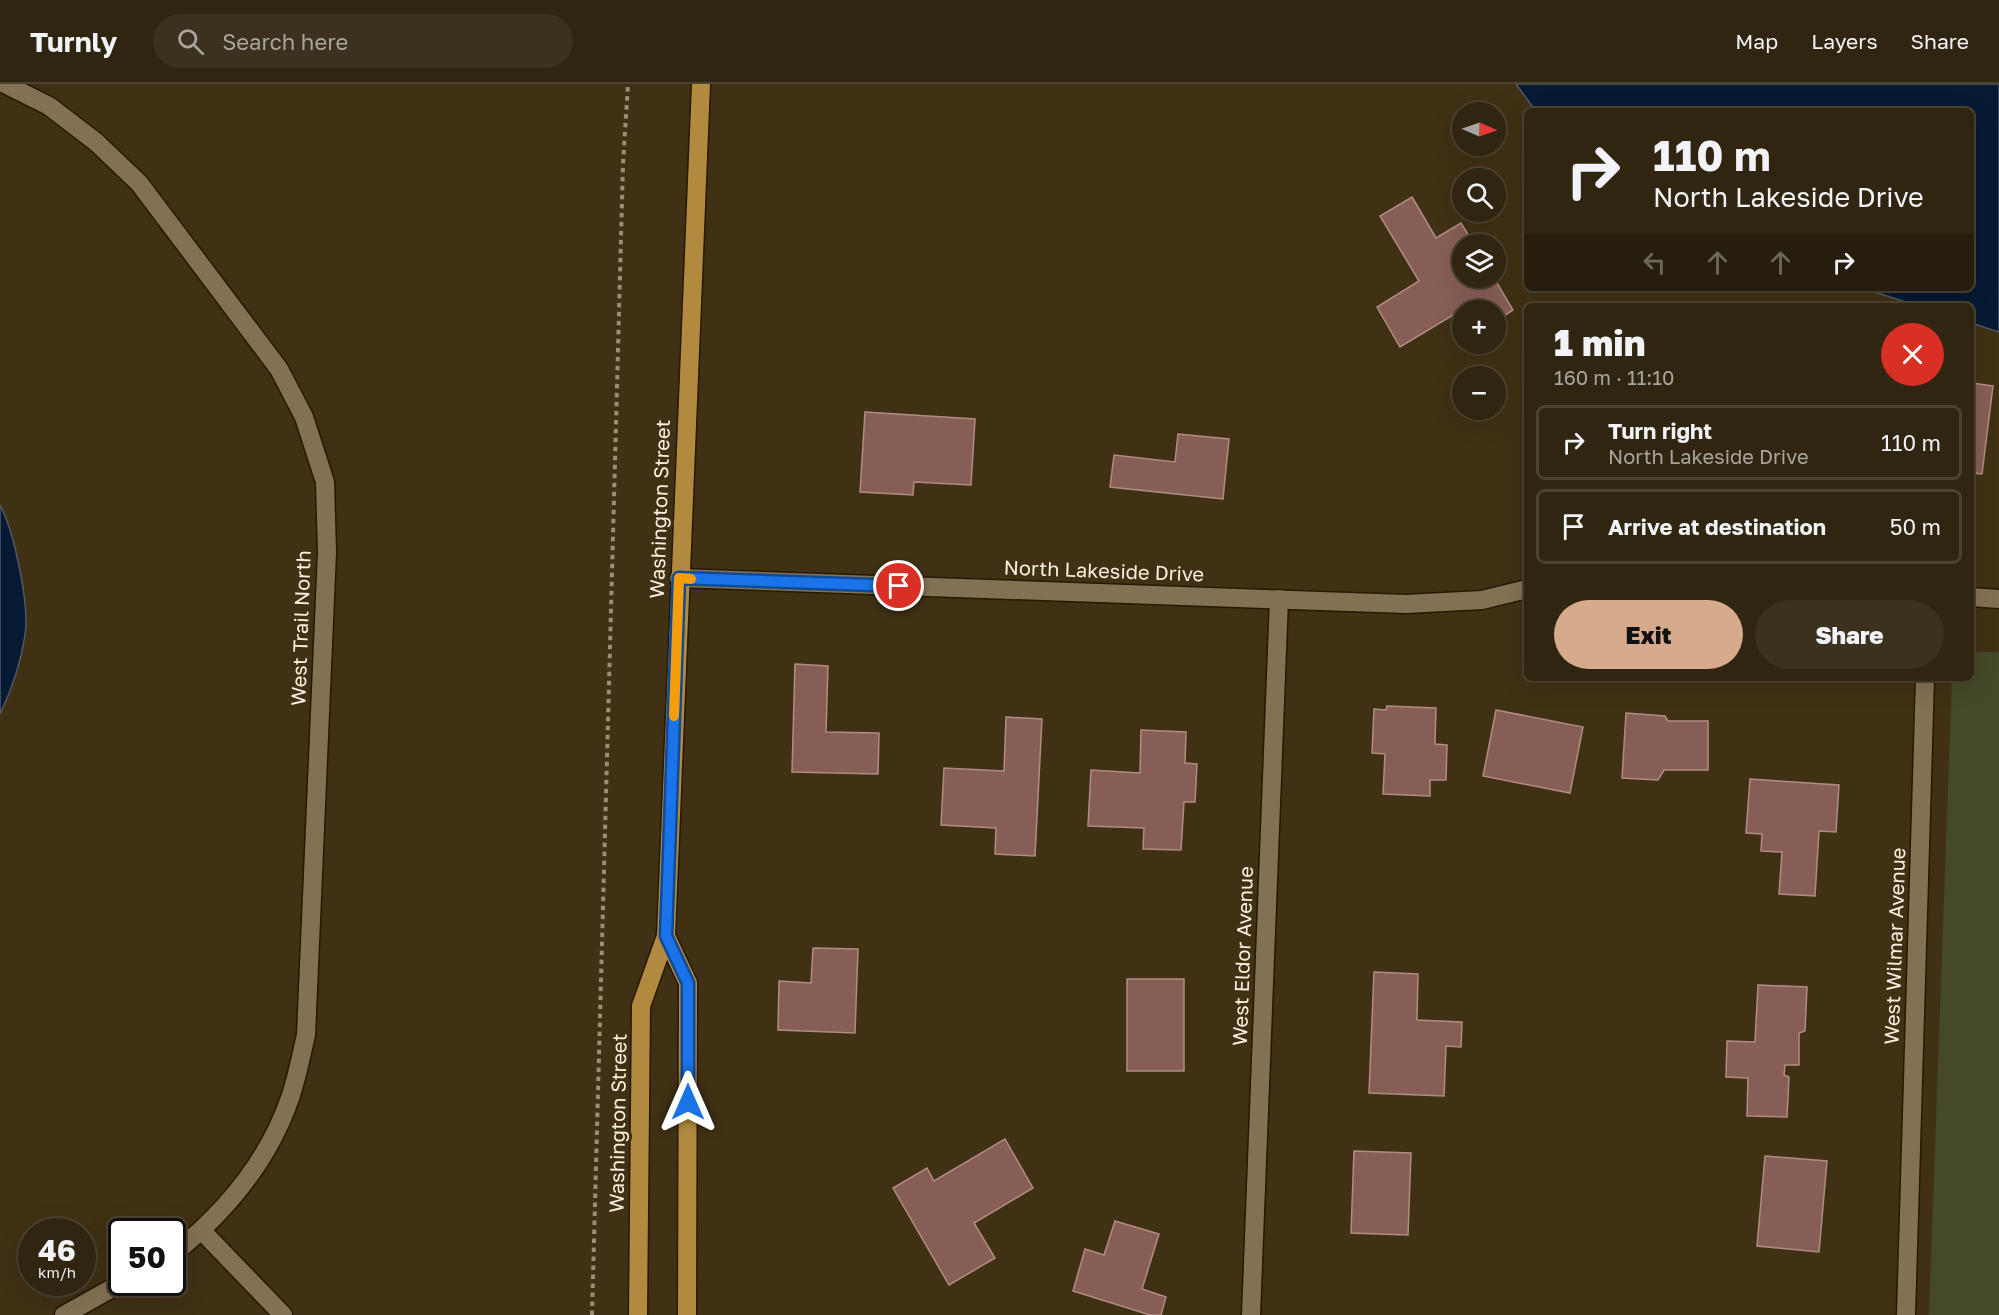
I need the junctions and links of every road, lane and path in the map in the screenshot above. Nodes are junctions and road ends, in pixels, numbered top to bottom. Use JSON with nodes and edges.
{"nodes":[{"id":1,"x":5,"y":84,"type":"edge"},
{"id":2,"x":628,"y":84,"type":"edge"},
{"id":3,"x":701,"y":84,"type":"edge"},
{"id":4,"x":679,"y":578,"type":"junction"},
{"id":5,"x":1524,"y":590,"type":"edge"},
{"id":6,"x":1974,"y":597,"type":"edge"},
{"id":7,"x":1279,"y":599,"type":"junction"},
{"id":8,"x":1999,"y":599,"type":"edge"},
{"id":9,"x":1925,"y":681,"type":"edge"},
{"id":10,"x":666,"y":936,"type":"junction"},
{"id":11,"x":202,"y":1232,"type":"junction"},
{"id":12,"x":186,"y":1244,"type":"edge"},
{"id":13,"x":108,"y":1290,"type":"edge"},
{"id":14,"x":64,"y":1315,"type":"edge"},
{"id":15,"x":283,"y":1315,"type":"edge"},
{"id":16,"x":592,"y":1315,"type":"edge"},
{"id":17,"x":638,"y":1315,"type":"edge"},
{"id":18,"x":687,"y":1315,"type":"edge"},
{"id":19,"x":1251,"y":1315,"type":"edge"},
{"id":20,"x":1906,"y":1315,"type":"edge"}],
"edges":[{"from":1,"to":11,"type":"street","name":"West Trail North"},
{"from":2,"to":16,"type":"path"},
{"from":3,"to":4,"type":"main road","name":"Washington Street"},
{"from":4,"to":7,"type":"street","name":"North Lakeside Drive"},
{"from":4,"to":10,"type":"main road","name":"Washington Street"},
{"from":5,"to":7,"type":"street","name":"North Lakeside Drive"},
{"from":6,"to":8,"type":"street"},
{"from":7,"to":19,"type":"street","name":"West Eldor Avenue"},
{"from":9,"to":20,"type":"street","name":"West Wilmar Avenue"},
{"from":10,"to":17,"type":"main road","name":"Washington Street"},
{"from":10,"to":18,"type":"main road","name":"Washington Street"},
{"from":11,"to":12,"type":"street","name":"West Trail North"},
{"from":11,"to":15,"type":"street"},
{"from":13,"to":14,"type":"street"}]}
